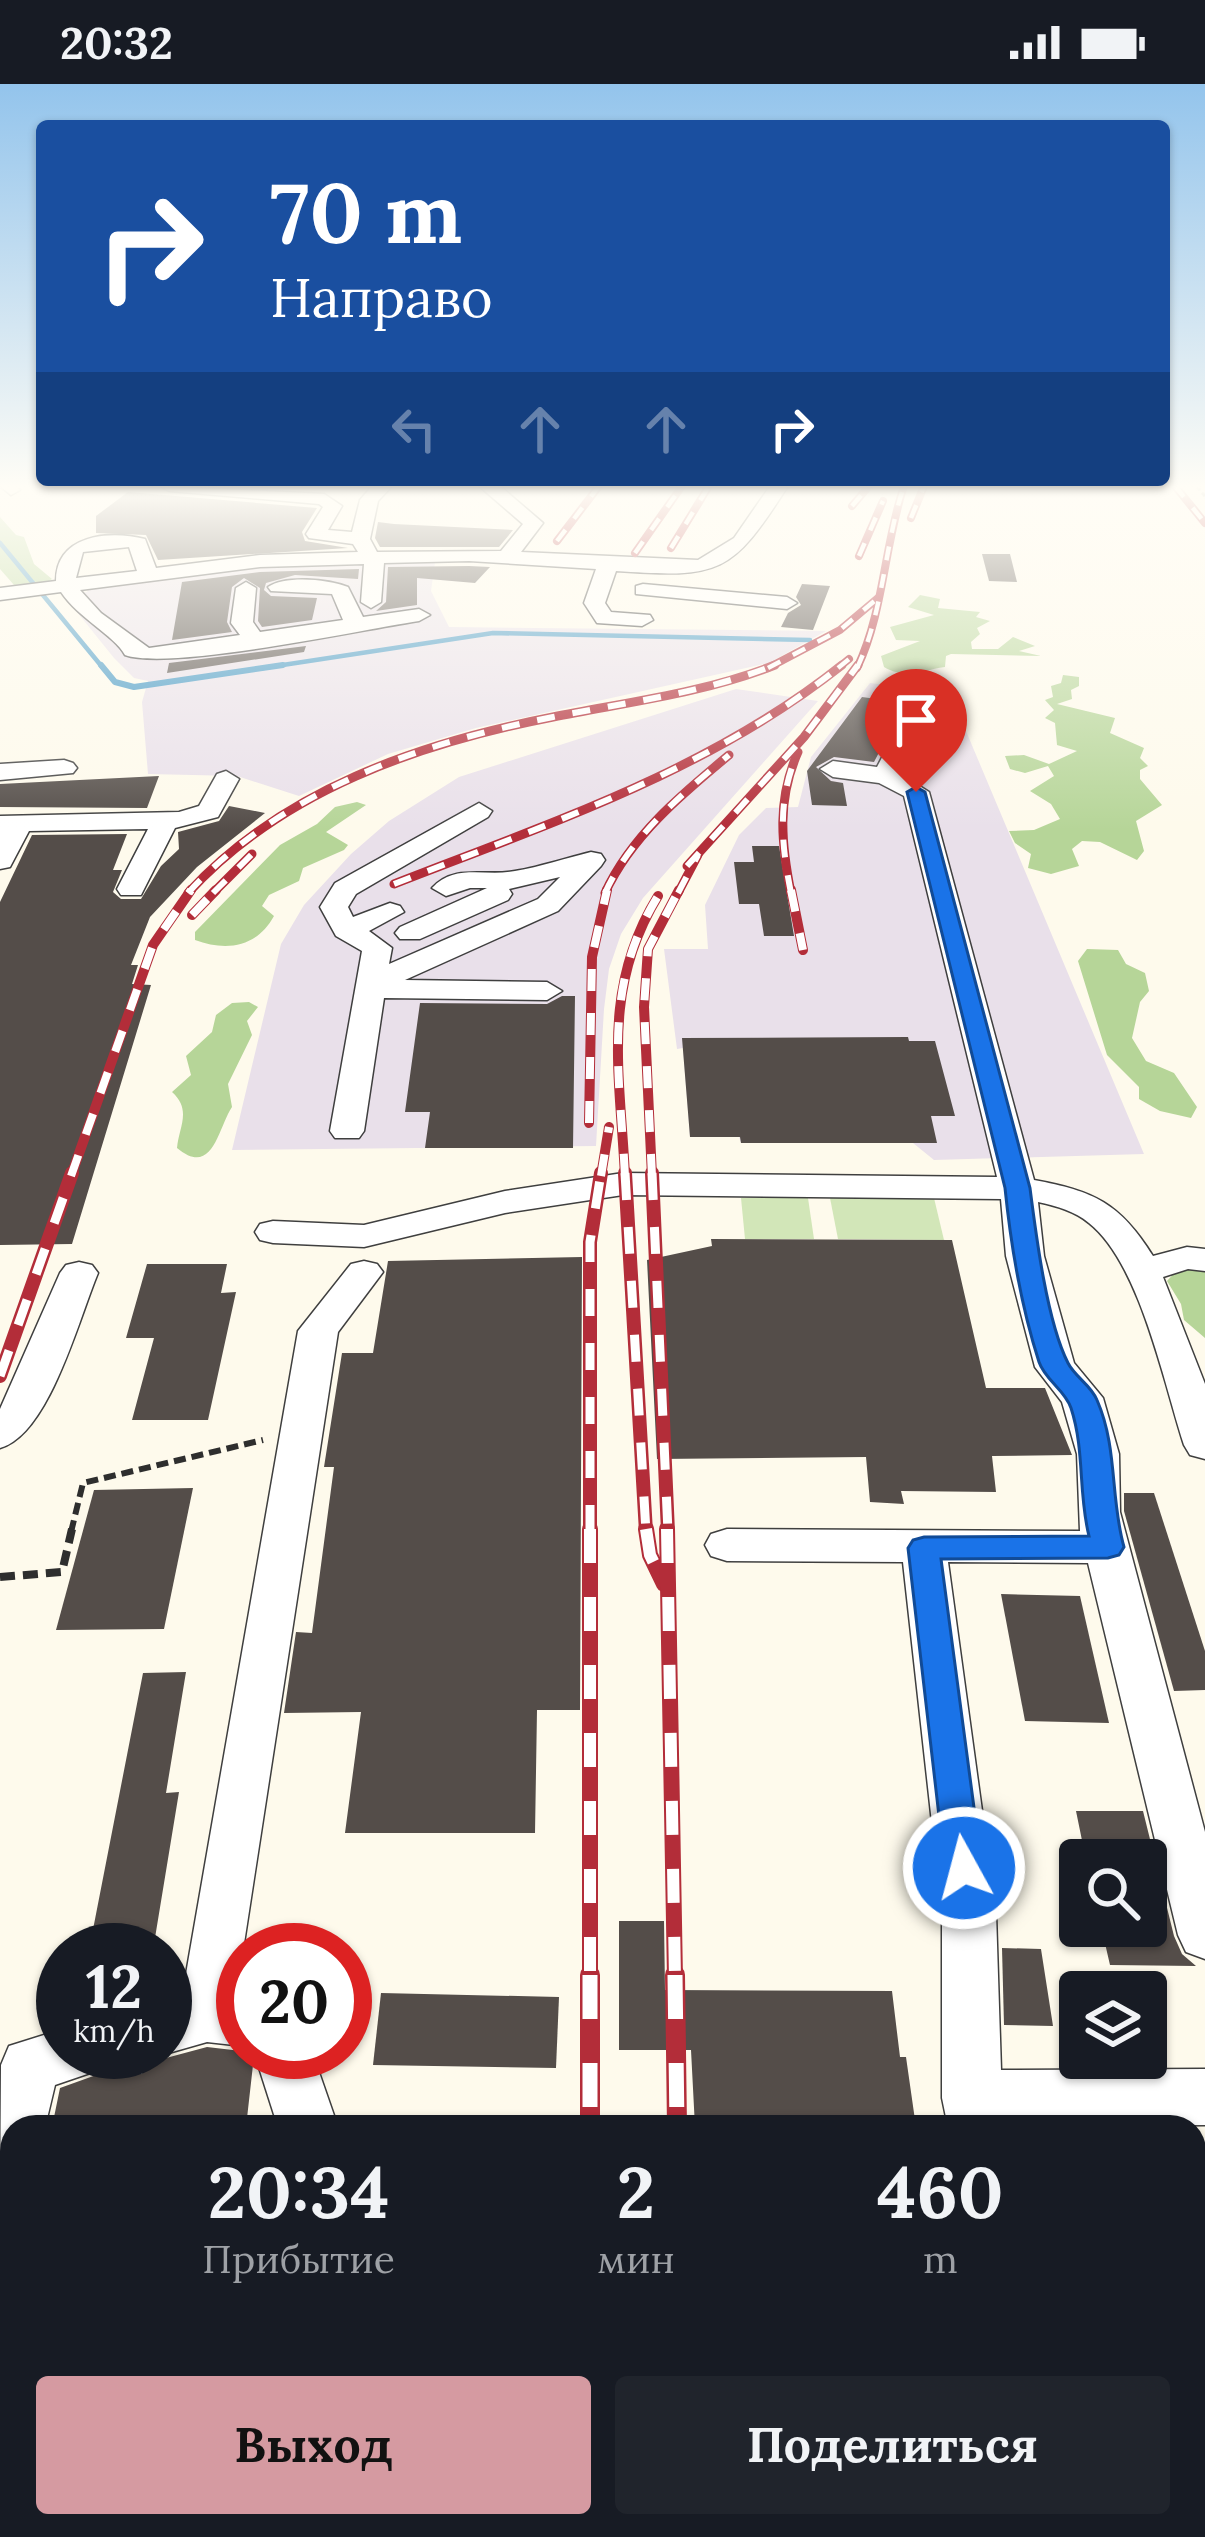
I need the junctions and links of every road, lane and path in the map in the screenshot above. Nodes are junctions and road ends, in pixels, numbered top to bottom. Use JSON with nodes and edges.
{"nodes":[{"id":1,"x":68,"y":600,"type":"edge"},
{"id":2,"x":245,"y":600,"type":"edge"},
{"id":3,"x":343,"y":600,"type":"edge"},
{"id":4,"x":595,"y":600,"type":"edge"},
{"id":5,"x":759,"y":600,"type":"edge"},
{"id":6,"x":787,"y":603,"type":"dead end"},
{"id":7,"x":419,"y":616,"type":"dead end"},
{"id":8,"x":642,"y":620,"type":"dead end"},
{"id":9,"x":242,"y":623,"type":"junction"},
{"id":10,"x":358,"y":625,"type":"junction"},
{"id":11,"x":128,"y":640,"type":"junction"},
{"id":12,"x":257,"y":641,"type":"junction"},
{"id":13,"x":926,"y":696,"type":"dead end"},
{"id":14,"x":64,"y":768,"type":"dead end"},
{"id":15,"x":833,"y":769,"type":"dead end"},
{"id":16,"x":0,"y":772,"type":"edge"},
{"id":17,"x":885,"y":776,"type":"junction"},
{"id":18,"x":226,"y":779,"type":"dead end"},
{"id":19,"x":479,"y":811,"type":"dead end"},
{"id":20,"x":165,"y":821,"type":"junction"},
{"id":21,"x":10,"y":824,"type":"edge"},
{"id":22,"x":0,"y":861,"type":"edge"},
{"id":23,"x":510,"y":881,"type":"junction"},
{"id":24,"x":446,"y":888,"type":"dead end"},
{"id":25,"x":130,"y":889,"type":"dead end"},
{"id":26,"x":346,"y":930,"type":"junction"},
{"id":27,"x":372,"y":986,"type":"junction"},
{"id":28,"x":548,"y":991,"type":"dead end"},
{"id":29,"x":347,"y":1131,"type":"dead end"},
{"id":30,"x":1018,"y":1188,"type":"junction"},
{"id":31,"x":273,"y":1232,"type":"dead end"},
{"id":32,"x":1205,"y":1260,"type":"edge"},
{"id":33,"x":1141,"y":1271,"type":"junction"},
{"id":34,"x":364,"y":1272,"type":"dead end"},
{"id":35,"x":79,"y":1273,"type":"dead end"},
{"id":36,"x":302,"y":1430,"type":"junction"},
{"id":37,"x":0,"y":1434,"type":"edge"},
{"id":38,"x":1205,"y":1444,"type":"edge"},
{"id":39,"x":728,"y":1545,"type":"dead end"},
{"id":40,"x":1108,"y":1547,"type":"junction"},
{"id":41,"x":924,"y":1548,"type":"junction"},
{"id":42,"x":0,"y":1577,"type":"edge"},
{"id":43,"x":1205,"y":1935,"type":"edge"},
{"id":44,"x":205,"y":2021,"type":"edge"},
{"id":45,"x":41,"y":2079,"type":"edge"},
{"id":46,"x":292,"y":2079,"type":"edge"},
{"id":47,"x":1205,"y":2097,"type":"edge"},
{"id":48,"x":975,"y":2112,"type":"edge"},
{"id":49,"x":21,"y":2115,"type":"edge"},
{"id":50,"x":304,"y":2115,"type":"edge"}],
"edges":[{"from":1,"to":11,"type":"street"},
{"from":2,"to":9,"type":"street"},
{"from":3,"to":10,"type":"street"},
{"from":4,"to":8,"type":"street"},
{"from":5,"to":6,"type":"street"},
{"from":7,"to":10,"type":"street"},
{"from":9,"to":11,"type":"street"},
{"from":9,"to":12,"type":"street"},
{"from":10,"to":12,"type":"street"},
{"from":11,"to":12,"type":"street"},
{"from":13,"to":17,"type":"street"},
{"from":14,"to":16,"type":"street"},
{"from":15,"to":17,"type":"street"},
{"from":17,"to":30,"type":"street"},
{"from":18,"to":20,"type":"street"},
{"from":19,"to":26,"type":"street"},
{"from":20,"to":21,"type":"street"},
{"from":20,"to":25,"type":"street"},
{"from":21,"to":22,"type":"street"},
{"from":23,"to":24,"type":"street"},
{"from":23,"to":26,"type":"street"},
{"from":23,"to":27,"type":"street"},
{"from":26,"to":27,"type":"street"},
{"from":27,"to":28,"type":"street"},
{"from":27,"to":29,"type":"street"},
{"from":30,"to":31,"type":"street"},
{"from":30,"to":33,"type":"street"},
{"from":30,"to":40,"type":"street"},
{"from":32,"to":33,"type":"street"},
{"from":33,"to":38,"type":"street"},
{"from":34,"to":36,"type":"street"},
{"from":35,"to":37,"type":"street"},
{"from":36,"to":42,"type":"path"},
{"from":36,"to":44,"type":"street"},
{"from":39,"to":41,"type":"street"},
{"from":40,"to":41,"type":"street"},
{"from":40,"to":43,"type":"street"},
{"from":41,"to":48,"type":"street"},
{"from":45,"to":49,"type":"street"},
{"from":46,"to":50,"type":"street"},
{"from":47,"to":48,"type":"street"}]}
